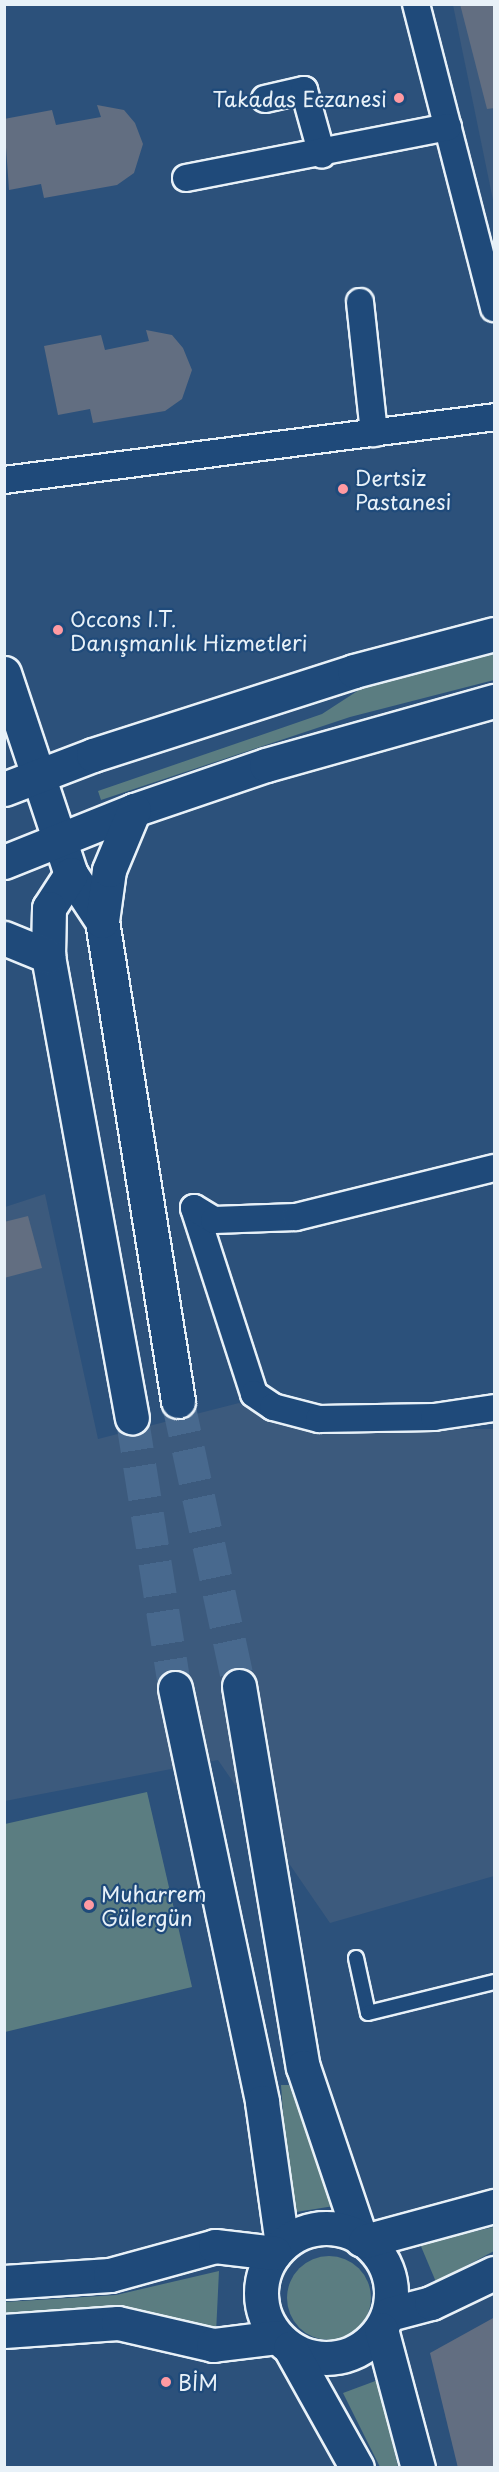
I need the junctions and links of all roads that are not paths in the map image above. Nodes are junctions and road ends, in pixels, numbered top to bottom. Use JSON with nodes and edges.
{"nodes":[{"id":1,"x":416,"y":4,"type":"edge"},
{"id":2,"x":265,"y":99,"type":"dead end"},
{"id":3,"x":448,"y":127,"type":"junction"},
{"id":4,"x":322,"y":155,"type":"junction"},
{"id":5,"x":186,"y":178,"type":"dead end"},
{"id":6,"x":360,"y":302,"type":"dead end"},
{"id":7,"x":495,"y":308,"type":"edge"},
{"id":8,"x":495,"y":417,"type":"edge"},
{"id":9,"x":374,"y":433,"type":"junction"},
{"id":10,"x":4,"y":480,"type":"edge"},
{"id":11,"x":495,"y":634,"type":"edge"},
{"id":12,"x":4,"y":673,"type":"edge"},
{"id":13,"x":495,"y":701,"type":"edge"},
{"id":14,"x":38,"y":777,"type":"junction"},
{"id":15,"x":4,"y":789,"type":"edge"},
{"id":16,"x":134,"y":810,"type":"junction"},
{"id":17,"x":60,"y":839,"type":"junction"},
{"id":18,"x":4,"y":862,"type":"edge"},
{"id":19,"x":71,"y":874,"type":"junction"},
{"id":20,"x":102,"y":921,"type":"junction"},
{"id":21,"x":4,"y":938,"type":"edge"},
{"id":22,"x":48,"y":956,"type":"junction"},
{"id":23,"x":495,"y":1168,"type":"edge"},
{"id":24,"x":178,"y":1401,"type":"tunnel mouth"},
{"id":25,"x":495,"y":1408,"type":"edge"},
{"id":26,"x":132,"y":1417,"type":"tunnel mouth"},
{"id":27,"x":239,"y":1686,"type":"tunnel mouth"},
{"id":28,"x":175,"y":1688,"type":"tunnel mouth"},
{"id":29,"x":356,"y":1958,"type":"dead end"},
{"id":30,"x":495,"y":1982,"type":"edge"},
{"id":31,"x":495,"y":2206,"type":"edge"},
{"id":32,"x":363,"y":2240,"type":"junction"},
{"id":33,"x":279,"y":2249,"type":"junction"},
{"id":34,"x":495,"y":2273,"type":"edge"},
{"id":35,"x":4,"y":2282,"type":"edge"},
{"id":36,"x":385,"y":2321,"type":"junction"},
{"id":37,"x":4,"y":2331,"type":"edge"},
{"id":38,"x":284,"y":2343,"type":"junction"},
{"id":39,"x":357,"y":2468,"type":"edge"},
{"id":40,"x":418,"y":2468,"type":"edge"}],
"edges":[{"from":1,"to":3,"type":"street"},
{"from":2,"to":4,"type":"street"},
{"from":3,"to":4,"type":"street"},
{"from":3,"to":7,"type":"street"},
{"from":4,"to":5,"type":"street"},
{"from":6,"to":9,"type":"street"},
{"from":8,"to":9,"type":"street"},
{"from":9,"to":10,"type":"street"},
{"from":11,"to":14,"type":"main road"},
{"from":12,"to":14,"type":"main road"},
{"from":13,"to":16,"type":"main road"},
{"from":14,"to":15,"type":"main road"},
{"from":14,"to":17,"type":"main road"},
{"from":16,"to":17,"type":"main road"},
{"from":16,"to":20,"type":"main road"},
{"from":17,"to":18,"type":"main road"},
{"from":17,"to":19,"type":"main road"},
{"from":19,"to":20,"type":"main road"},
{"from":19,"to":22,"type":"main road"},
{"from":20,"to":24,"type":"main road"},
{"from":21,"to":22,"type":"main road"},
{"from":22,"to":26,"type":"main road"},
{"from":23,"to":25,"type":"street"},
{"from":27,"to":32,"type":"main road"},
{"from":28,"to":33,"type":"main road"},
{"from":29,"to":30,"type":"lane"},
{"from":31,"to":32,"type":"main road"},
{"from":32,"to":33,"type":"main road"},
{"from":32,"to":36,"type":"main road"},
{"from":33,"to":35,"type":"main road"},
{"from":33,"to":38,"type":"main road"},
{"from":34,"to":36,"type":"main road"},
{"from":36,"to":38,"type":"main road"},
{"from":36,"to":40,"type":"main road"},
{"from":37,"to":38,"type":"main road"},
{"from":38,"to":39,"type":"main road"}]}
